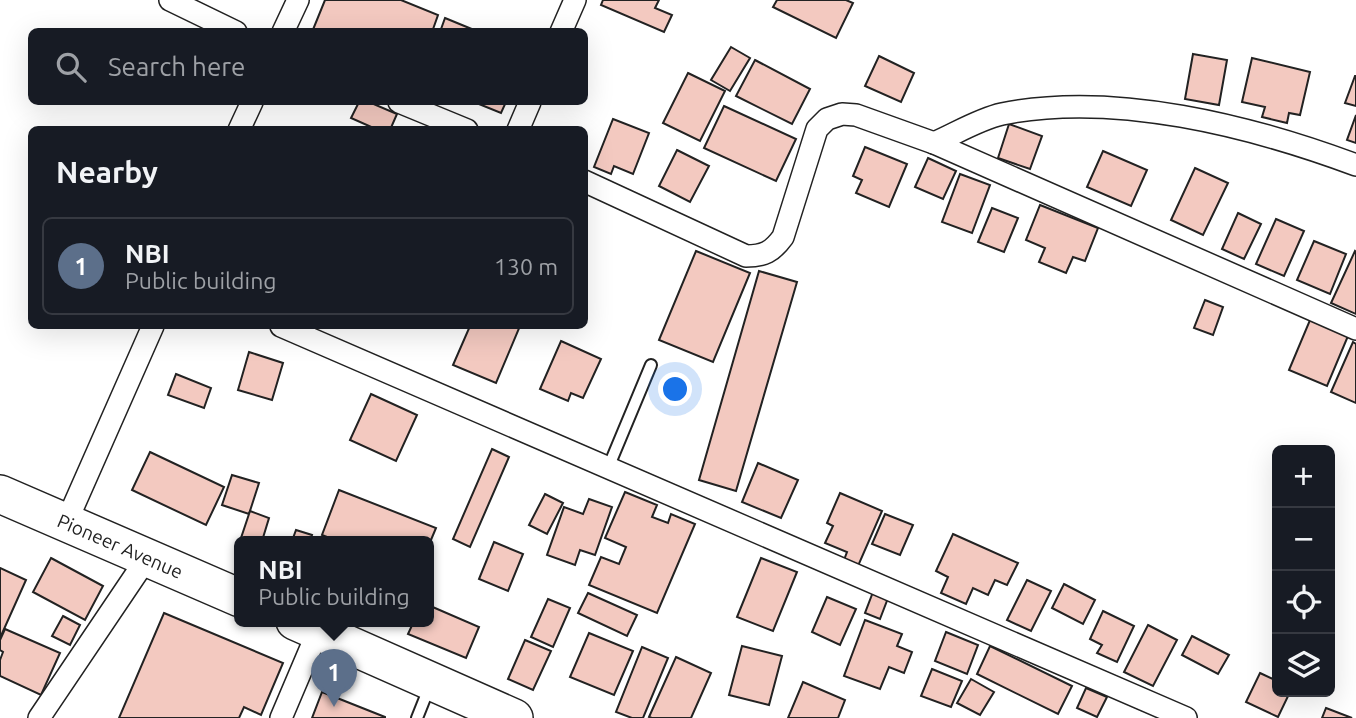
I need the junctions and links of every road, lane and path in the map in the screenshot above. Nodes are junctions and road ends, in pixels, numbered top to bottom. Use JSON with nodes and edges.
{"nodes":[{"id":1,"x":170,"y":0,"type":"edge"},
{"id":2,"x":298,"y":0,"type":"edge"},
{"id":3,"x":575,"y":0,"type":"edge"},
{"id":4,"x":228,"y":28,"type":"edge"},
{"id":5,"x":285,"y":28,"type":"edge"},
{"id":6,"x":563,"y":28,"type":"edge"},
{"id":7,"x":251,"y":105,"type":"edge"},
{"id":8,"x":406,"y":105,"type":"edge"},
{"id":9,"x":529,"y":105,"type":"edge"},
{"id":10,"x":242,"y":126,"type":"edge"},
{"id":11,"x":457,"y":126,"type":"edge"},
{"id":12,"x":520,"y":126,"type":"edge"},
{"id":13,"x":934,"y":143,"type":"junction"},
{"id":14,"x":1356,"y":165,"type":"edge"},
{"id":15,"x":588,"y":183,"type":"edge"},
{"id":16,"x":152,"y":329,"type":"edge"},
{"id":17,"x":288,"y":329,"type":"edge"},
{"id":18,"x":1356,"y":329,"type":"edge"},
{"id":19,"x":651,"y":365,"type":"dead end"},
{"id":20,"x":608,"y":468,"type":"junction"},
{"id":21,"x":0,"y":494,"type":"edge"},
{"id":22,"x":66,"y":523,"type":"junction"},
{"id":23,"x":147,"y":558,"type":"junction"},
{"id":24,"x":234,"y":595,"type":"edge"},
{"id":25,"x":306,"y":627,"type":"edge"},
{"id":26,"x":308,"y":627,"type":"edge"},
{"id":27,"x":432,"y":682,"type":"junction"},
{"id":28,"x":39,"y":718,"type":"edge"},
{"id":29,"x":281,"y":718,"type":"edge"},
{"id":30,"x":417,"y":718,"type":"edge"},
{"id":31,"x":514,"y":718,"type":"edge"},
{"id":32,"x":1186,"y":718,"type":"edge"}],
"edges":[{"from":1,"to":4,"type":"street"},
{"from":2,"to":5,"type":"street"},
{"from":3,"to":6,"type":"street"},
{"from":7,"to":10,"type":"street"},
{"from":8,"to":11,"type":"street"},
{"from":9,"to":12,"type":"street"},
{"from":13,"to":14,"type":"street"},
{"from":13,"to":15,"type":"street"},
{"from":13,"to":18,"type":"street"},
{"from":16,"to":22,"type":"street"},
{"from":17,"to":20,"type":"street"},
{"from":19,"to":20,"type":"lane"},
{"from":20,"to":32,"type":"street"},
{"from":21,"to":22,"type":"highway","name":"Pioneer Avenue"},
{"from":22,"to":23,"type":"highway","name":"Pioneer Avenue"},
{"from":23,"to":24,"type":"highway","name":"Pioneer Avenue"},
{"from":23,"to":28,"type":"street"},
{"from":25,"to":29,"type":"street"},
{"from":26,"to":27,"type":"highway"},
{"from":27,"to":30,"type":"lane"},
{"from":27,"to":31,"type":"highway"}]}
